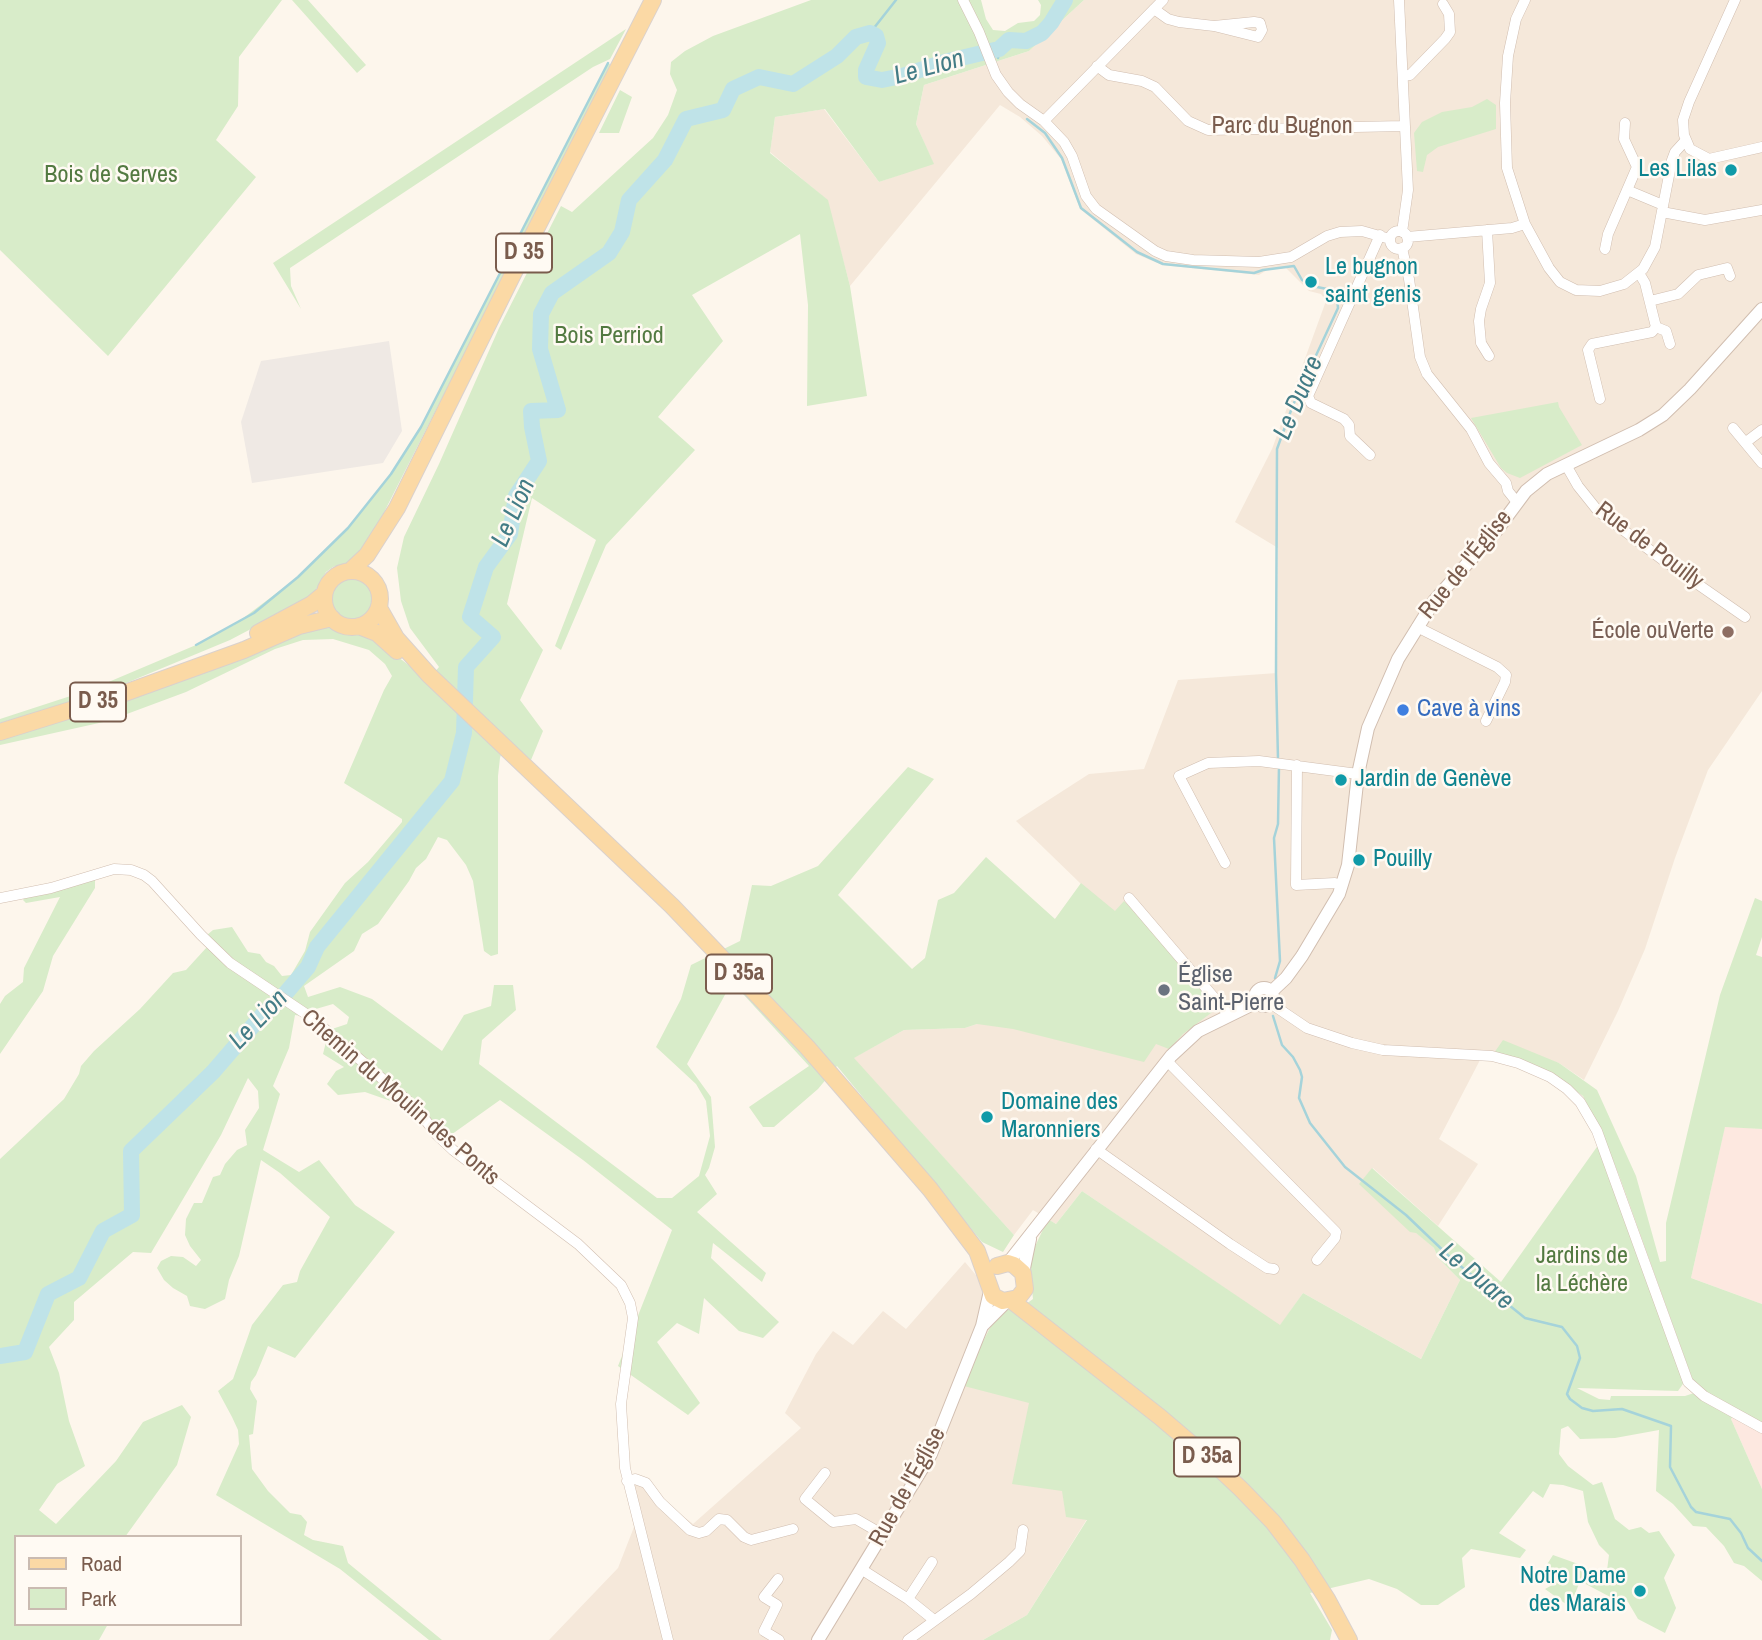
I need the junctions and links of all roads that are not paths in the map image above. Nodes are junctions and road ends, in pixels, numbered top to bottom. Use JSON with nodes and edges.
{"nodes":[{"id":1,"x":653,"y":0,"type":"edge"},
{"id":2,"x":963,"y":0,"type":"edge"},
{"id":3,"x":1163,"y":0,"type":"edge"},
{"id":4,"x":1399,"y":0,"type":"edge"},
{"id":5,"x":1525,"y":0,"type":"edge"},
{"id":6,"x":1735,"y":0,"type":"edge"},
{"id":7,"x":1443,"y":4,"type":"dead end"},
{"id":8,"x":1154,"y":9,"type":"junction"},
{"id":9,"x":1214,"y":26,"type":"dead end"},
{"id":10,"x":1097,"y":66,"type":"junction"},
{"id":11,"x":1403,"y":76,"type":"junction"},
{"id":12,"x":1044,"y":121,"type":"junction"},
{"id":13,"x":1625,"y":123,"type":"dead end"},
{"id":14,"x":1404,"y":126,"type":"junction"},
{"id":15,"x":1685,"y":141,"type":"junction"},
{"id":16,"x":1762,"y":147,"type":"edge"},
{"id":17,"x":1627,"y":190,"type":"junction"},
{"id":18,"x":1663,"y":209,"type":"junction"},
{"id":19,"x":1762,"y":210,"type":"edge"},
{"id":20,"x":1525,"y":224,"type":"junction"},
{"id":21,"x":1487,"y":230,"type":"junction"},
{"id":22,"x":1380,"y":235,"type":"junction"},
{"id":23,"x":1405,"y":235,"type":"junction"},
{"id":24,"x":1390,"y":239,"type":"junction"},
{"id":25,"x":1402,"y":248,"type":"junction"},
{"id":26,"x":1605,"y":249,"type":"dead end"},
{"id":27,"x":1639,"y":273,"type":"junction"},
{"id":28,"x":1730,"y":276,"type":"dead end"},
{"id":29,"x":1650,"y":301,"type":"junction"},
{"id":30,"x":1762,"y":309,"type":"edge"},
{"id":31,"x":1656,"y":327,"type":"junction"},
{"id":32,"x":1670,"y":344,"type":"dead end"},
{"id":33,"x":1489,"y":356,"type":"dead end"},
{"id":34,"x":1600,"y":399,"type":"dead end"},
{"id":35,"x":1733,"y":428,"type":"dead end"},
{"id":36,"x":1762,"y":430,"type":"edge"},
{"id":37,"x":1746,"y":442,"type":"junction"},
{"id":38,"x":1370,"y":455,"type":"dead end"},
{"id":39,"x":1762,"y":463,"type":"edge"},
{"id":40,"x":1566,"y":465,"type":"junction"},
{"id":41,"x":1506,"y":483,"type":"junction"},
{"id":42,"x":1526,"y":491,"type":"junction"},
{"id":43,"x":1516,"y":501,"type":"junction"},
{"id":44,"x":397,"y":508,"type":"junction"},
{"id":45,"x":350,"y":571,"type":"junction"},
{"id":46,"x":375,"y":583,"type":"junction"},
{"id":47,"x":324,"y":594,"type":"junction"},
{"id":48,"x":379,"y":608,"type":"junction"},
{"id":49,"x":1745,"y":617,"type":"dead end"},
{"id":50,"x":332,"y":618,"type":"junction"},
{"id":51,"x":359,"y":626,"type":"junction"},
{"id":52,"x":1417,"y":627,"type":"junction"},
{"id":53,"x":194,"y":666,"type":"junction"},
{"id":54,"x":429,"y":675,"type":"junction"},
{"id":55,"x":1486,"y":721,"type":"dead end"},
{"id":56,"x":0,"y":732,"type":"edge"},
{"id":57,"x":1297,"y":765,"type":"junction"},
{"id":58,"x":1358,"y":774,"type":"junction"},
{"id":59,"x":1224,"y":863,"type":"dead end"},
{"id":60,"x":1342,"y":886,"type":"junction"},
{"id":61,"x":0,"y":898,"type":"edge"},
{"id":62,"x":1129,"y":898,"type":"dead end"},
{"id":63,"x":1266,"y":999,"type":"junction"},
{"id":64,"x":1229,"y":1015,"type":"junction"},
{"id":65,"x":1167,"y":1061,"type":"junction"},
{"id":66,"x":1096,"y":1149,"type":"junction"},
{"id":67,"x":1030,"y":1237,"type":"junction"},
{"id":68,"x":1317,"y":1260,"type":"dead end"},
{"id":69,"x":1275,"y":1269,"type":"dead end"},
{"id":70,"x":996,"y":1275,"type":"junction"},
{"id":71,"x":1017,"y":1292,"type":"junction"},
{"id":72,"x":982,"y":1326,"type":"junction"},
{"id":73,"x":1762,"y":1428,"type":"edge"},
{"id":74,"x":825,"y":1473,"type":"dead end"},
{"id":75,"x":627,"y":1481,"type":"junction"},
{"id":76,"x":793,"y":1529,"type":"dead end"},
{"id":77,"x":1023,"y":1530,"type":"dead end"},
{"id":78,"x":882,"y":1534,"type":"junction"},
{"id":79,"x":932,"y":1562,"type":"dead end"},
{"id":80,"x":861,"y":1569,"type":"junction"},
{"id":81,"x":778,"y":1579,"type":"dead end"},
{"id":82,"x":908,"y":1598,"type":"junction"},
{"id":83,"x":934,"y":1620,"type":"junction"},
{"id":84,"x":668,"y":1640,"type":"edge"},
{"id":85,"x":779,"y":1640,"type":"edge"},
{"id":86,"x":818,"y":1640,"type":"edge"},
{"id":87,"x":908,"y":1640,"type":"edge"},
{"id":88,"x":1349,"y":1640,"type":"edge"}],
"edges":[{"from":1,"to":44,"type":"main road","number":"D 35"},
{"from":2,"to":12,"type":"street"},
{"from":3,"to":8,"type":"street"},
{"from":4,"to":11,"type":"street"},
{"from":5,"to":20,"type":"street"},
{"from":6,"to":15,"type":"street"},
{"from":7,"to":11,"type":"street"},
{"from":8,"to":9,"type":"street"},
{"from":8,"to":10,"type":"street"},
{"from":10,"to":12,"type":"street"},
{"from":10,"to":14,"type":"street","name":"Parc du Bugnon"},
{"from":11,"to":14,"type":"street"},
{"from":12,"to":22,"type":"street"},
{"from":13,"to":17,"type":"street"},
{"from":14,"to":23,"type":"street"},
{"from":15,"to":16,"type":"street"},
{"from":15,"to":18,"type":"street"},
{"from":17,"to":18,"type":"street"},
{"from":17,"to":26,"type":"street"},
{"from":18,"to":19,"type":"street"},
{"from":18,"to":27,"type":"street"},
{"from":20,"to":21,"type":"street"},
{"from":20,"to":27,"type":"street"},
{"from":21,"to":23,"type":"street"},
{"from":21,"to":33,"type":"street"},
{"from":22,"to":24,"type":"street"},
{"from":22,"to":38,"type":"street"},
{"from":23,"to":24,"type":"street"},
{"from":23,"to":25,"type":"street"},
{"from":24,"to":25,"type":"street"},
{"from":25,"to":41,"type":"street"},
{"from":27,"to":29,"type":"street"},
{"from":28,"to":29,"type":"street"},
{"from":29,"to":31,"type":"street"},
{"from":30,"to":40,"type":"street"},
{"from":31,"to":32,"type":"street"},
{"from":31,"to":34,"type":"street"},
{"from":35,"to":37,"type":"street"},
{"from":36,"to":37,"type":"street"},
{"from":37,"to":39,"type":"street"},
{"from":40,"to":42,"type":"street","name":"Rue de l'Église"},
{"from":40,"to":49,"type":"street","name":"Rue de Pouilly"},
{"from":41,"to":42,"type":"street"},
{"from":41,"to":43,"type":"street"},
{"from":42,"to":43,"type":"street","name":"Rue de l'Église"},
{"from":43,"to":52,"type":"street","name":"Rue de l'Église"},
{"from":44,"to":45,"type":"main road","number":"D 35"},
{"from":44,"to":46,"type":"main road","number":"D 35"},
{"from":45,"to":46,"type":"main road"},
{"from":45,"to":47,"type":"main road"},
{"from":46,"to":48,"type":"main road"},
{"from":47,"to":50,"type":"main road"},
{"from":47,"to":53,"type":"main road","number":"D 35"},
{"from":48,"to":51,"type":"main road"},
{"from":48,"to":54,"type":"main road","number":"D 35a"},
{"from":50,"to":51,"type":"main road"},
{"from":50,"to":53,"type":"main road","number":"D 35"},
{"from":51,"to":54,"type":"main road","number":"D 35a"},
{"from":52,"to":55,"type":"street"},
{"from":52,"to":58,"type":"street","name":"Rue de l'Église"},
{"from":53,"to":56,"type":"main road","number":"D 35"},
{"from":54,"to":70,"type":"main road","number":"D 35a"},
{"from":57,"to":58,"type":"street"},
{"from":57,"to":59,"type":"street"},
{"from":57,"to":60,"type":"street"},
{"from":58,"to":60,"type":"street","name":"Rue de l'Église"},
{"from":60,"to":63,"type":"street","name":"Rue de l'Église"},
{"from":61,"to":75,"type":"street","name":"Chemin du Moulin des Ponts"},
{"from":62,"to":64,"type":"street"},
{"from":63,"to":64,"type":"street","name":"Rue de l'Église"},
{"from":63,"to":73,"type":"street"},
{"from":64,"to":65,"type":"street","name":"Rue de l'Église"},
{"from":65,"to":66,"type":"street","name":"Rue de l'Église"},
{"from":65,"to":68,"type":"street"},
{"from":66,"to":67,"type":"street","name":"Rue de l'Église"},
{"from":66,"to":69,"type":"street"},
{"from":67,"to":70,"type":"street","name":"Rue de l'Église"},
{"from":67,"to":71,"type":"street","name":"Rue de l'Église"},
{"from":70,"to":71,"type":"main road"},
{"from":70,"to":71,"type":"main road"},
{"from":70,"to":72,"type":"street","name":"Rue de l'Église"},
{"from":71,"to":72,"type":"street","name":"Rue de l'Église"},
{"from":71,"to":88,"type":"main road","number":"D 35a"},
{"from":72,"to":78,"type":"street","name":"Rue de l'Église"},
{"from":74,"to":78,"type":"street"},
{"from":75,"to":76,"type":"street"},
{"from":75,"to":84,"type":"street","name":"Chemin du Moulin des Ponts"},
{"from":77,"to":83,"type":"street"},
{"from":78,"to":80,"type":"street","name":"Rue de l'Église"},
{"from":79,"to":82,"type":"street"},
{"from":80,"to":82,"type":"street"},
{"from":80,"to":86,"type":"street","name":"Rue de l'Église"},
{"from":81,"to":85,"type":"street"},
{"from":82,"to":83,"type":"street"},
{"from":83,"to":87,"type":"street"}]}
